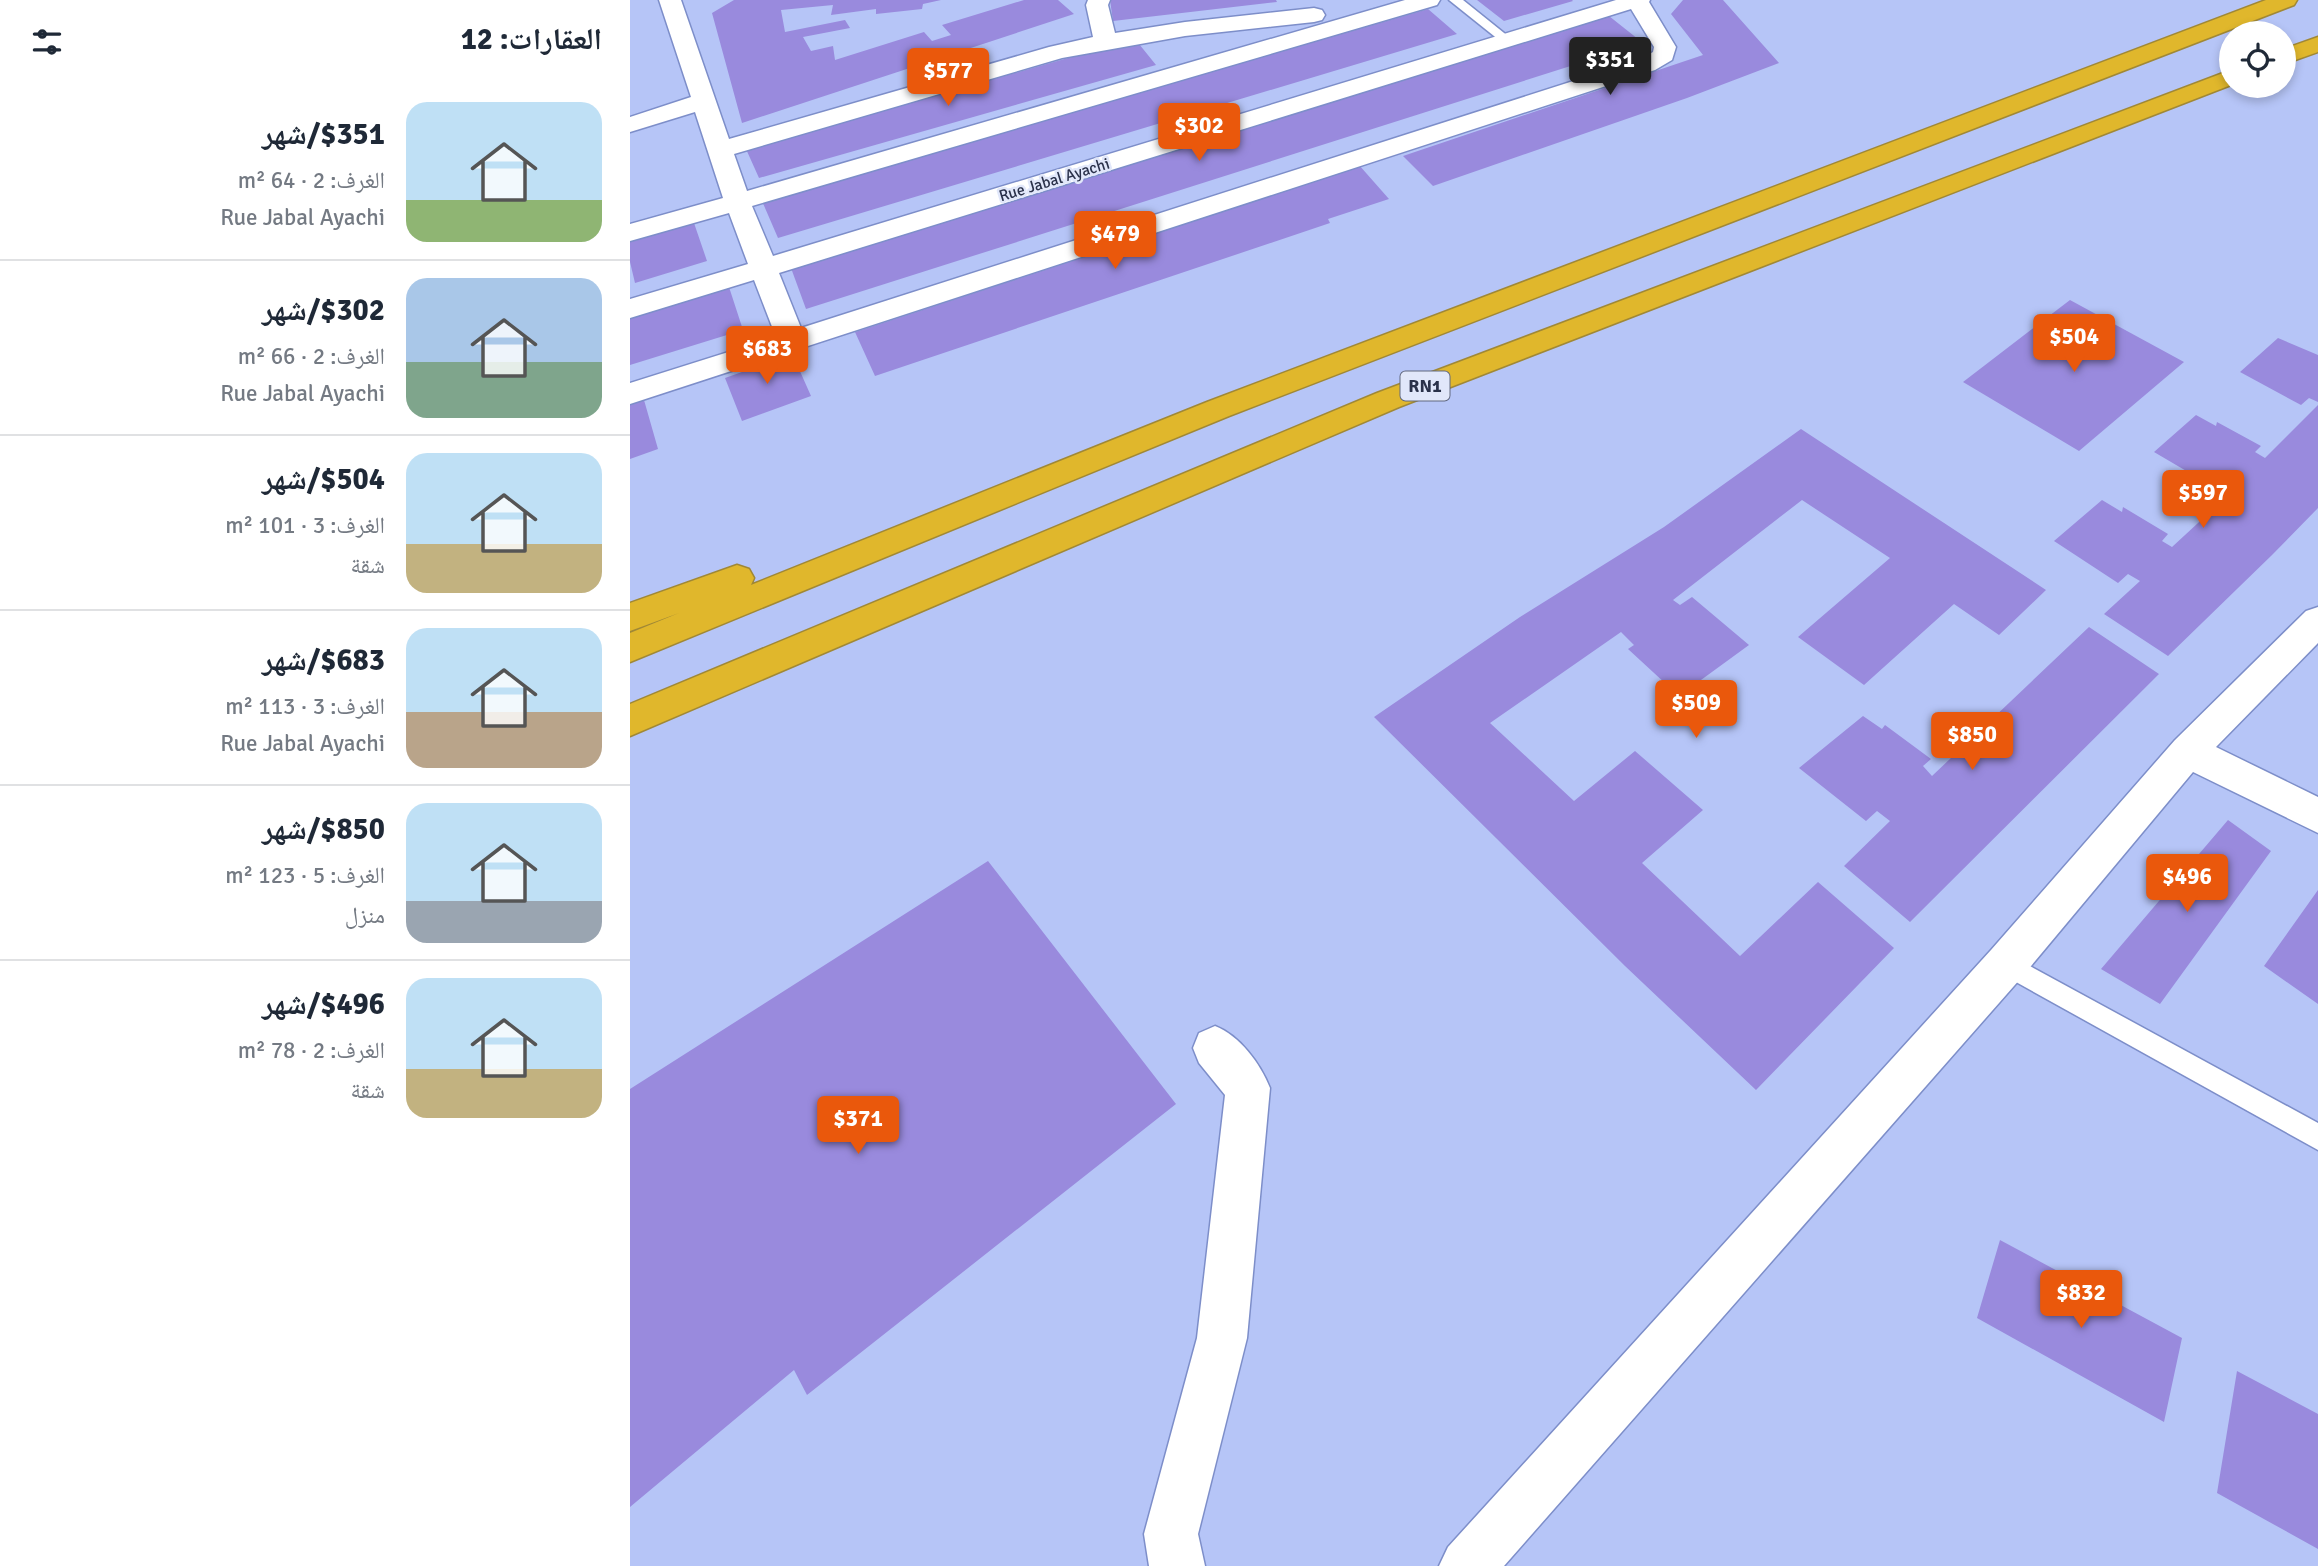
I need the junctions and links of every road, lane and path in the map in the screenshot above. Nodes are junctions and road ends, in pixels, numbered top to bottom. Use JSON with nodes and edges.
{"nodes":[{"id":1,"x":670,"y":0,"type":"edge"},
{"id":2,"x":1099,"y":0,"type":"edge"},
{"id":3,"x":1429,"y":0,"type":"edge"},
{"id":4,"x":1455,"y":0,"type":"edge"},
{"id":5,"x":1638,"y":0,"type":"edge"},
{"id":6,"x":2286,"y":0,"type":"edge"},
{"id":7,"x":1397,"y":8,"type":"junction"},
{"id":8,"x":1105,"y":41,"type":"junction"},
{"id":9,"x":1508,"y":41,"type":"junction"},
{"id":10,"x":2318,"y":44,"type":"edge"},
{"id":11,"x":2296,"y":52,"type":"edge"},
{"id":12,"x":2219,"y":82,"type":"edge"},
{"id":13,"x":704,"y":100,"type":"junction"},
{"id":14,"x":630,"y":125,"type":"edge"},
{"id":15,"x":720,"y":150,"type":"junction"},
{"id":16,"x":738,"y":203,"type":"junction"},
{"id":17,"x":630,"y":233,"type":"edge"},
{"id":18,"x":764,"y":267,"type":"junction"},
{"id":19,"x":630,"y":309,"type":"edge"},
{"id":20,"x":792,"y":341,"type":"junction"},
{"id":21,"x":630,"y":394,"type":"edge"},
{"id":22,"x":1218,"y":408,"type":"junction"},
{"id":23,"x":887,"y":612,"type":"junction"},
{"id":24,"x":630,"y":617,"type":"edge"},
{"id":25,"x":2318,"y":621,"type":"edge"},
{"id":26,"x":630,"y":648,"type":"edge"},
{"id":27,"x":630,"y":720,"type":"edge"},
{"id":28,"x":630,"y":742,"type":"edge"},
{"id":29,"x":2188,"y":751,"type":"junction"},
{"id":30,"x":2318,"y":816,"type":"edge"},
{"id":31,"x":2006,"y":964,"type":"junction"},
{"id":32,"x":1215,"y":1048,"type":"dead end"},
{"id":33,"x":2318,"y":1137,"type":"edge"},
{"id":34,"x":1177,"y":1566,"type":"edge"},
{"id":35,"x":1467,"y":1566,"type":"edge"}],
"edges":[{"from":1,"to":13,"type":"street"},
{"from":2,"to":8,"type":"street"},
{"from":3,"to":7,"type":"street"},
{"from":4,"to":9,"type":"lane"},
{"from":5,"to":9,"type":"street","name":"Rue Jabal Ayachi"},
{"from":5,"to":20,"type":"street"},
{"from":6,"to":22,"type":"highway"},
{"from":7,"to":8,"type":"street"},
{"from":7,"to":16,"type":"street"},
{"from":8,"to":15,"type":"street"},
{"from":9,"to":18,"type":"street","name":"Rue Jabal Ayachi"},
{"from":10,"to":11,"type":"highway"},
{"from":12,"to":23,"type":"highway","number":"RN1"},
{"from":13,"to":14,"type":"street"},
{"from":13,"to":15,"type":"street"},
{"from":15,"to":16,"type":"street"},
{"from":16,"to":17,"type":"street"},
{"from":16,"to":18,"type":"street"},
{"from":18,"to":19,"type":"street","name":"Rue Jabal Ayachi"},
{"from":18,"to":20,"type":"street"},
{"from":20,"to":21,"type":"street"},
{"from":22,"to":24,"type":"highway"},
{"from":22,"to":26,"type":"highway"},
{"from":23,"to":27,"type":"highway","number":"RN1"},
{"from":23,"to":28,"type":"highway"},
{"from":25,"to":29,"type":"street"},
{"from":29,"to":30,"type":"street"},
{"from":29,"to":31,"type":"street"},
{"from":31,"to":33,"type":"lane"},
{"from":31,"to":35,"type":"street"},
{"from":32,"to":34,"type":"street"}]}
